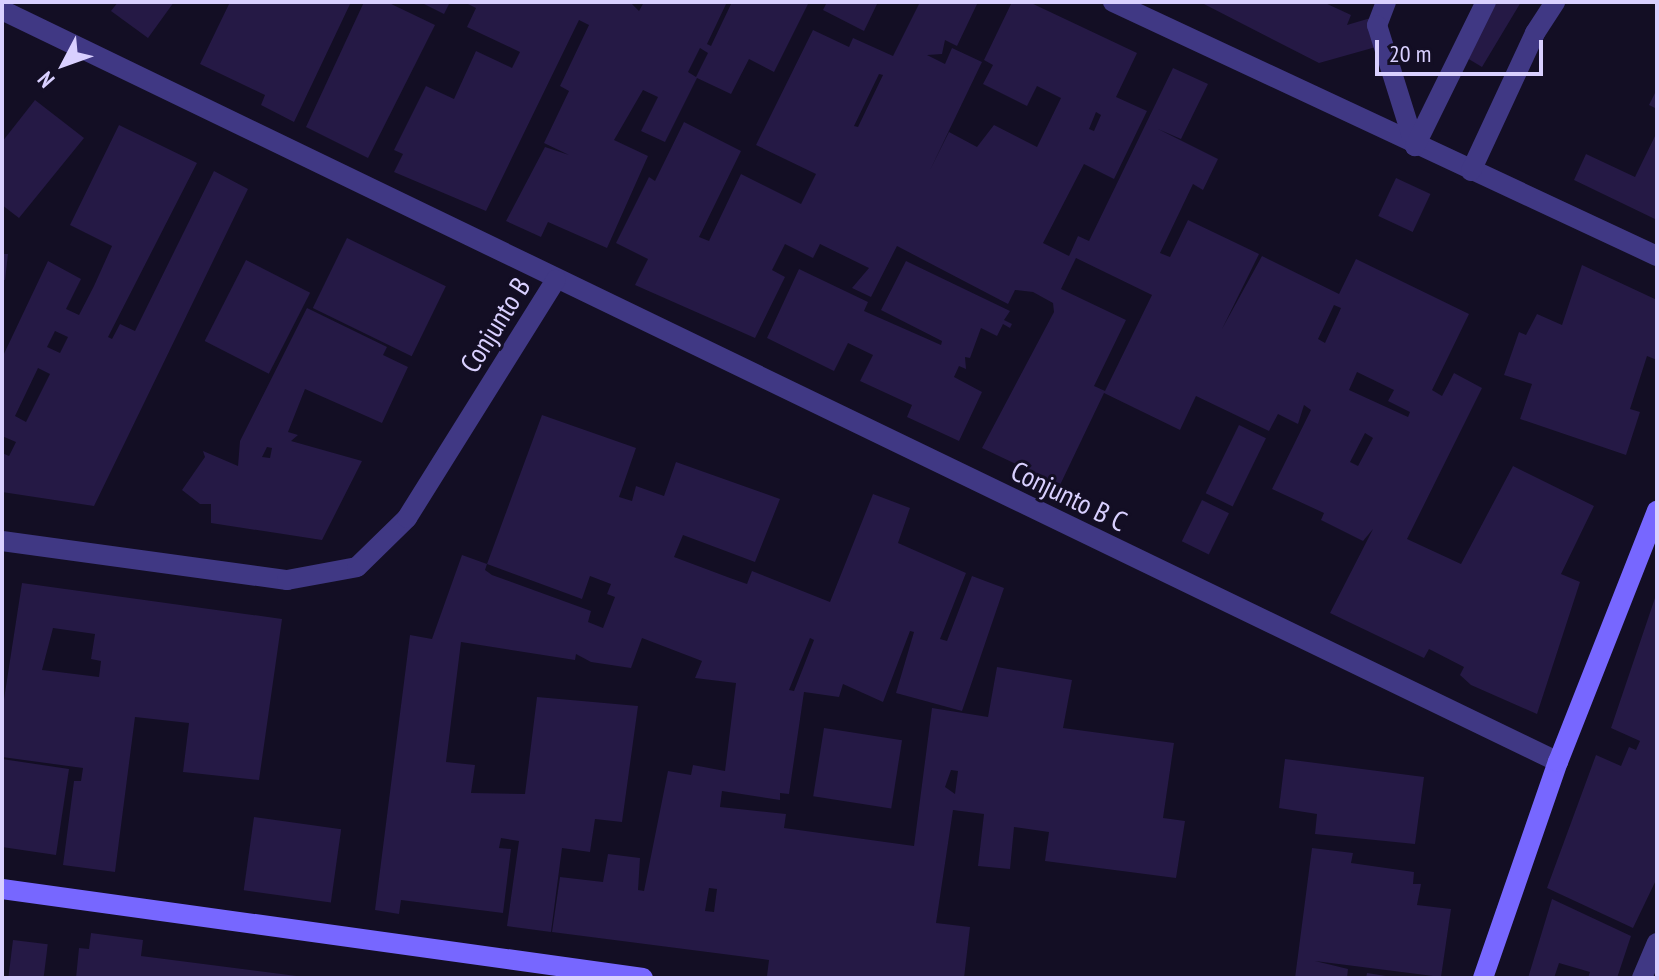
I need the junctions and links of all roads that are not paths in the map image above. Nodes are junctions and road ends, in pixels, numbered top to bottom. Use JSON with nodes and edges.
{"nodes":[{"id":1,"x":1113,"y":2,"type":"edge"},
{"id":2,"x":1386,"y":2,"type":"edge"},
{"id":3,"x":1486,"y":2,"type":"edge"},
{"id":4,"x":1555,"y":2,"type":"edge"},
{"id":5,"x":2,"y":10,"type":"edge"},
{"id":6,"x":1415,"y":146,"type":"junction"},
{"id":7,"x":1471,"y":171,"type":"junction"},
{"id":8,"x":1657,"y":256,"type":"edge"},
{"id":9,"x":556,"y":280,"type":"junction"},
{"id":10,"x":1657,"y":511,"type":"edge"},
{"id":11,"x":2,"y":541,"type":"edge"},
{"id":12,"x":1558,"y":762,"type":"junction"},
{"id":13,"x":2,"y":889,"type":"edge"},
{"id":14,"x":1657,"y":943,"type":"edge"},
{"id":15,"x":643,"y":978,"type":"edge"},
{"id":16,"x":1483,"y":978,"type":"edge"},
{"id":17,"x":1642,"y":978,"type":"edge"}],
"edges":[{"from":1,"to":6,"type":"street"},
{"from":2,"to":6,"type":"street"},
{"from":3,"to":6,"type":"street"},
{"from":4,"to":7,"type":"street"},
{"from":5,"to":9,"type":"street","name":"Conjunto B"},
{"from":6,"to":7,"type":"street"},
{"from":7,"to":8,"type":"street"},
{"from":9,"to":11,"type":"street","name":"Conjunto B"},
{"from":9,"to":12,"type":"street","name":"Conjunto B C"},
{"from":10,"to":12,"type":"street"},
{"from":12,"to":16,"type":"street"},
{"from":13,"to":15,"type":"street"},
{"from":14,"to":17,"type":"street"}]}
